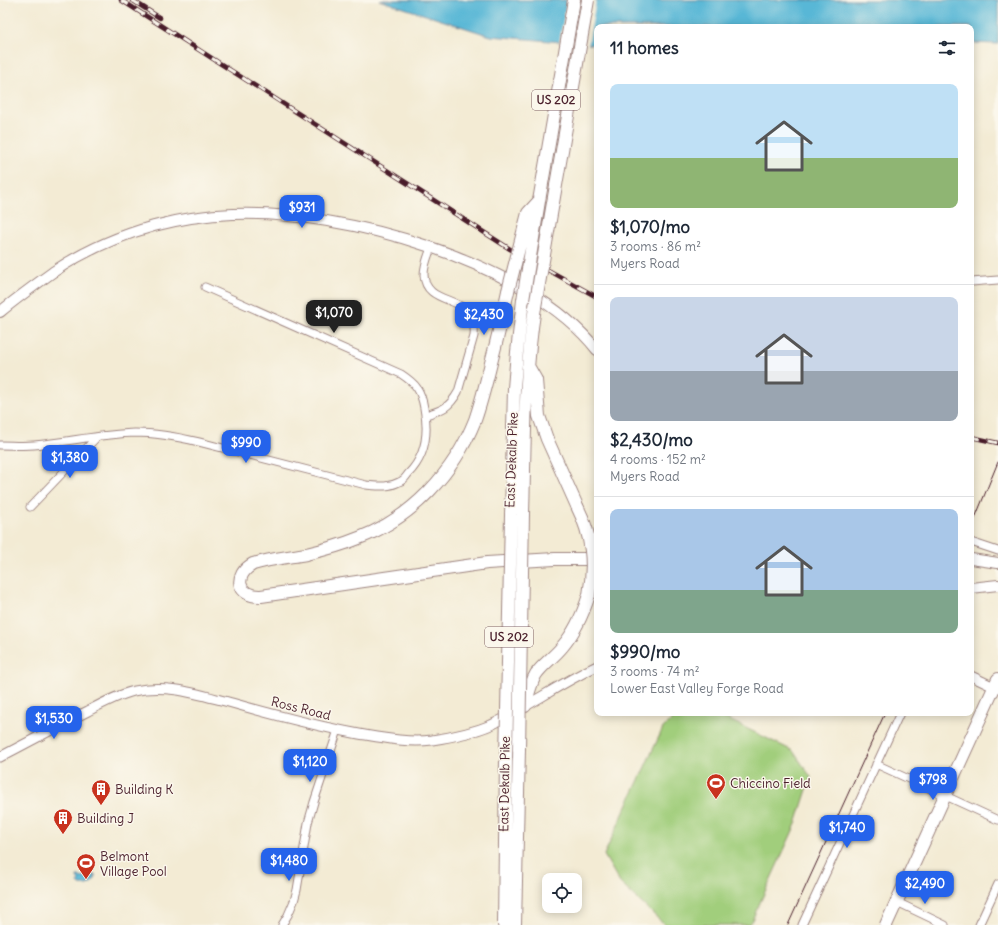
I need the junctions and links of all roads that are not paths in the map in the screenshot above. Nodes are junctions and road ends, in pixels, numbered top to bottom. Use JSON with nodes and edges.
{"nodes":[{"id":1,"x":574,"y":0,"type":"edge"},
{"id":2,"x":588,"y":0,"type":"edge"},
{"id":3,"x":539,"y":201,"type":"junction"},
{"id":4,"x":431,"y":248,"type":"junction"},
{"id":5,"x":998,"y":280,"type":"edge"},
{"id":6,"x":974,"y":282,"type":"edge"},
{"id":7,"x":205,"y":287,"type":"dead end"},
{"id":8,"x":0,"y":312,"type":"edge"},
{"id":9,"x":594,"y":347,"type":"edge"},
{"id":10,"x":528,"y":366,"type":"junction"},
{"id":11,"x":426,"y":415,"type":"junction"},
{"id":12,"x":97,"y":437,"type":"junction"},
{"id":13,"x":0,"y":445,"type":"edge"},
{"id":14,"x":30,"y":507,"type":"dead end"},
{"id":15,"x":517,"y":515,"type":"junction"},
{"id":16,"x":974,"y":543,"type":"edge"},
{"id":17,"x":998,"y":551,"type":"edge"},
{"id":18,"x":594,"y":559,"type":"edge"},
{"id":19,"x":974,"y":559,"type":"edge"},
{"id":20,"x":998,"y":563,"type":"edge"},
{"id":21,"x":996,"y":586,"type":"edge"},
{"id":22,"x":974,"y":588,"type":"edge"},
{"id":23,"x":594,"y":668,"type":"edge"},
{"id":24,"x":974,"y":677,"type":"edge"},
{"id":25,"x":997,"y":685,"type":"edge"},
{"id":26,"x":525,"y":706,"type":"junction"},
{"id":27,"x":899,"y":716,"type":"edge"},
{"id":28,"x":338,"y":730,"type":"junction"},
{"id":29,"x":0,"y":757,"type":"edge"},
{"id":30,"x":876,"y":764,"type":"junction"},
{"id":31,"x":945,"y":796,"type":"junction"},
{"id":32,"x":998,"y":820,"type":"edge"},
{"id":33,"x":998,"y":884,"type":"edge"},
{"id":34,"x":897,"y":902,"type":"junction"},
{"id":35,"x":282,"y":925,"type":"edge"},
{"id":36,"x":504,"y":925,"type":"edge"},
{"id":37,"x":515,"y":925,"type":"edge"},
{"id":38,"x":802,"y":925,"type":"edge"},
{"id":39,"x":886,"y":925,"type":"edge"},
{"id":40,"x":945,"y":925,"type":"edge"},
{"id":41,"x":979,"y":925,"type":"edge"}],
"edges":[{"from":1,"to":3,"type":"highway","name":"East Dekalb Pike","number":"US 202"},
{"from":2,"to":10,"type":"highway","name":"East Dekalb Pike","bridge":true},
{"from":3,"to":15,"type":"highway","name":"East Dekalb Pike","number":"US 202","bridge":true},
{"from":3,"to":18,"type":"highway","bridge":true},
{"from":4,"to":8,"type":"main road"},
{"from":4,"to":9,"type":"main road"},
{"from":4,"to":11,"type":"street"},
{"from":5,"to":6,"type":"street"},
{"from":7,"to":11,"type":"street"},
{"from":10,"to":15,"type":"highway","name":"East Dekalb Pike"},
{"from":10,"to":26,"type":"highway","bridge":true},
{"from":11,"to":12,"type":"street"},
{"from":12,"to":13,"type":"street"},
{"from":12,"to":14,"type":"street"},
{"from":15,"to":36,"type":"highway","name":"East Dekalb Pike","number":"US 202","bridge":true},
{"from":15,"to":37,"type":"highway","name":"East Dekalb Pike","bridge":true},
{"from":16,"to":17,"type":"street"},
{"from":19,"to":20,"type":"main road"},
{"from":21,"to":22,"type":"main road"},
{"from":23,"to":26,"type":"street","name":"Ross Road"},
{"from":24,"to":25,"type":"street"},
{"from":25,"to":31,"type":"highway"},
{"from":26,"to":28,"type":"street","name":"Ross Road"},
{"from":27,"to":30,"type":"street"},
{"from":28,"to":29,"type":"street","name":"Ross Road"},
{"from":28,"to":35,"type":"street"},
{"from":30,"to":31,"type":"street"},
{"from":30,"to":38,"type":"street"},
{"from":31,"to":32,"type":"street"},
{"from":31,"to":34,"type":"highway"},
{"from":33,"to":41,"type":"street"},
{"from":34,"to":39,"type":"highway"},
{"from":34,"to":40,"type":"street"}]}
